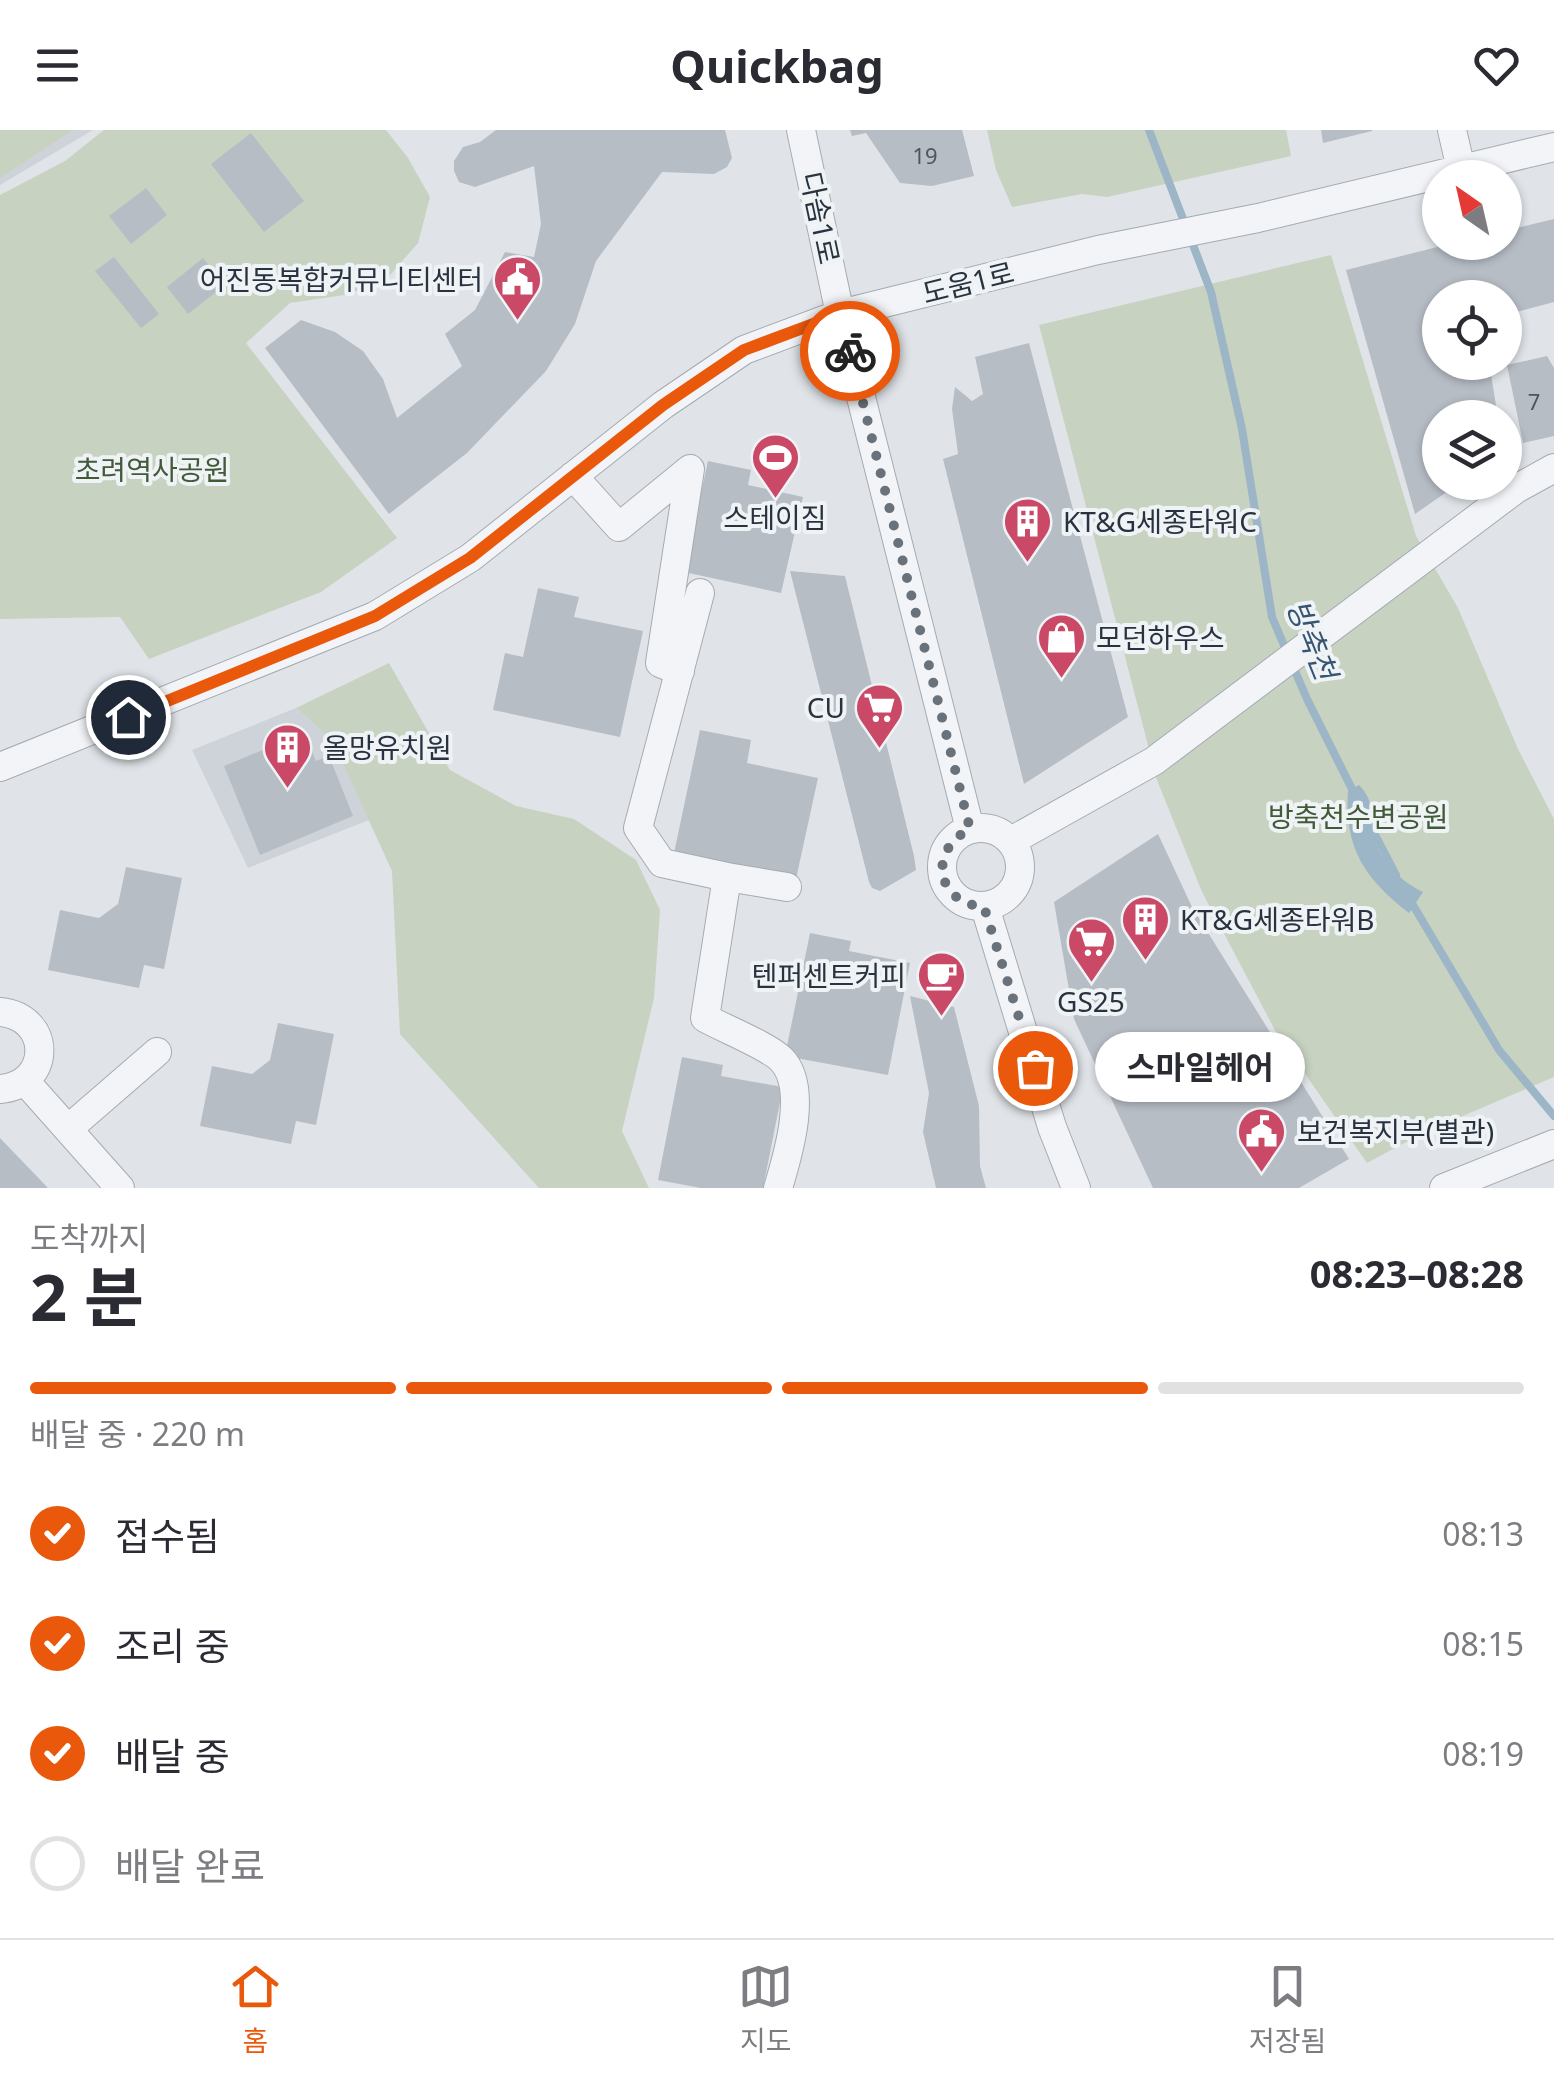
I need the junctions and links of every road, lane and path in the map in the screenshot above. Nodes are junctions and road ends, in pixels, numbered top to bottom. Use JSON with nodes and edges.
{"nodes":[{"id":1,"x":801,"y":130,"type":"edge"},
{"id":2,"x":1452,"y":130,"type":"edge"},
{"id":3,"x":1554,"y":147,"type":"edge"},
{"id":4,"x":1459,"y":160,"type":"edge"},
{"id":5,"x":1499,"y":160,"type":"edge"},
{"id":6,"x":1422,"y":178,"type":"edge"},
{"id":7,"x":840,"y":314,"type":"junction"},
{"id":8,"x":1554,"y":468,"type":"edge"},
{"id":9,"x":573,"y":476,"type":"junction"},
{"id":10,"x":700,"y":593,"type":"dead end"},
{"id":11,"x":680,"y":671,"type":"junction"},
{"id":12,"x":0,"y":767,"type":"edge"},
{"id":13,"x":970,"y":829,"type":"junction"},
{"id":14,"x":1011,"y":842,"type":"junction"},
{"id":15,"x":726,"y":877,"type":"junction"},
{"id":16,"x":787,"y":887,"type":"dead end"},
{"id":17,"x":984,"y":907,"type":"junction"},
{"id":18,"x":0,"y":1012,"type":"edge"},
{"id":19,"x":157,"y":1052,"type":"dead end"},
{"id":20,"x":13,"y":1085,"type":"edge"},
{"id":21,"x":68,"y":1129,"type":"junction"},
{"id":22,"x":1554,"y":1144,"type":"edge"},
{"id":23,"x":1450,"y":1184,"type":"edge"},
{"id":24,"x":120,"y":1188,"type":"edge"},
{"id":25,"x":778,"y":1188,"type":"edge"},
{"id":26,"x":1076,"y":1188,"type":"edge"}],
"edges":[{"from":1,"to":7,"type":"street","name":"다솜1로"},
{"from":2,"to":4,"type":"street"},
{"from":3,"to":5,"type":"street"},
{"from":6,"to":7,"type":"street","name":"도움1로"},
{"from":7,"to":9,"type":"street","name":"도움1로"},
{"from":7,"to":13,"type":"street","name":"다솜1로"},
{"from":8,"to":14,"type":"street"},
{"from":9,"to":11,"type":"street"},
{"from":9,"to":12,"type":"street","name":"도움1로"},
{"from":10,"to":11,"type":"street"},
{"from":11,"to":15,"type":"street"},
{"from":13,"to":14,"type":"street"},
{"from":13,"to":17,"type":"street"},
{"from":14,"to":17,"type":"street"},
{"from":15,"to":16,"type":"street"},
{"from":15,"to":25,"type":"street"},
{"from":17,"to":26,"type":"street"},
{"from":18,"to":20,"type":"street"},
{"from":19,"to":21,"type":"street"},
{"from":20,"to":21,"type":"street"},
{"from":21,"to":24,"type":"street"},
{"from":22,"to":23,"type":"street"}]}
